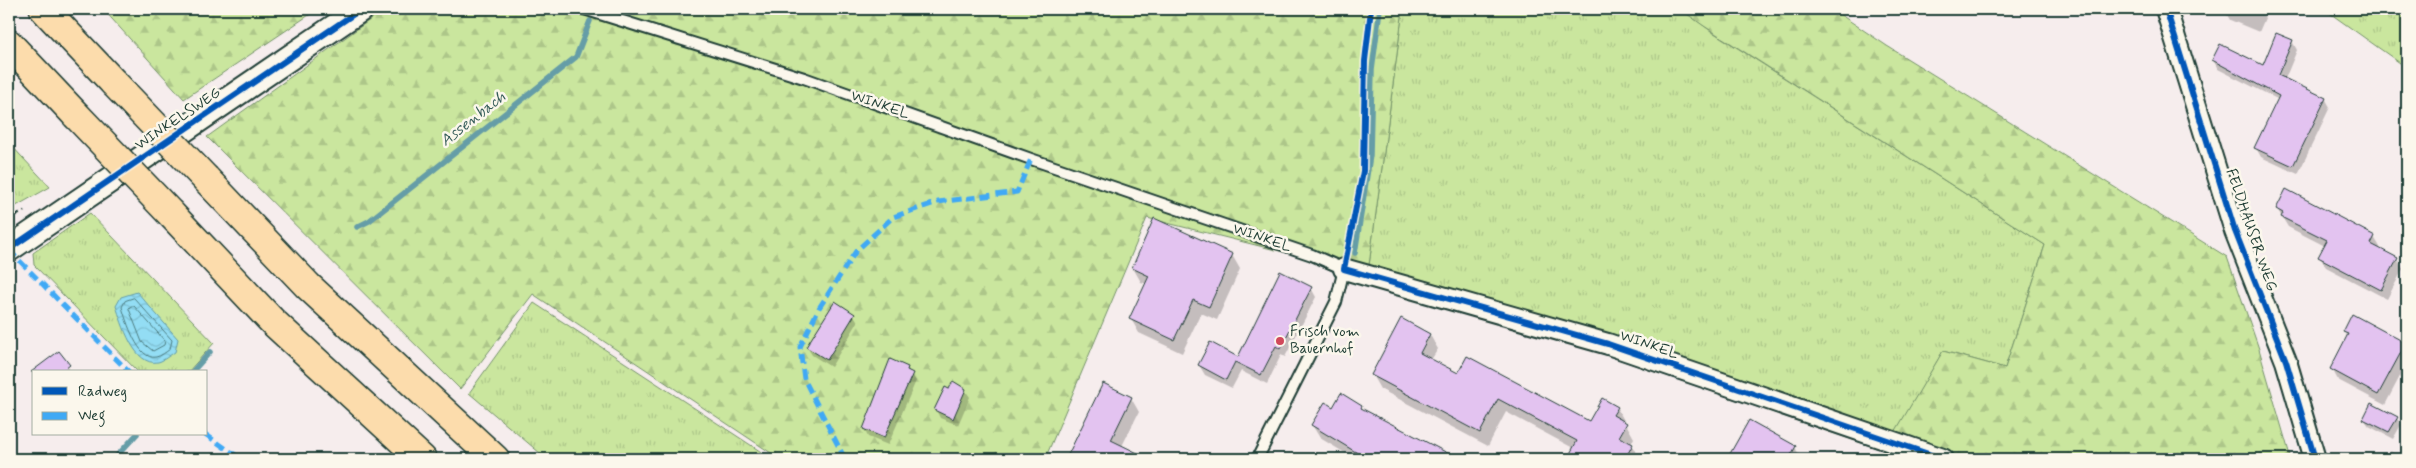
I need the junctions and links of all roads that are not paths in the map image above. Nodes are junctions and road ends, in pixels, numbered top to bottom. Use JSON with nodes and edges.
{"nodes":[{"id":1,"x":44,"y":9,"type":"edge"},
{"id":2,"x":361,"y":9,"type":"edge"},
{"id":3,"x":584,"y":9,"type":"edge"},
{"id":4,"x":2166,"y":9,"type":"edge"},
{"id":5,"x":9,"y":44,"type":"edge"},
{"id":6,"x":9,"y":249,"type":"edge"},
{"id":7,"x":1344,"y":269,"type":"junction"},
{"id":8,"x":422,"y":459,"type":"edge"},
{"id":9,"x":495,"y":459,"type":"edge"},
{"id":10,"x":1257,"y":459,"type":"edge"},
{"id":11,"x":1943,"y":459,"type":"edge"},
{"id":12,"x":2315,"y":459,"type":"edge"}],
"edges":[{"from":1,"to":9,"type":"highway","bridge":true},
{"from":2,"to":6,"type":"street","name":"WINKELSWEG"},
{"from":3,"to":7,"type":"lane","name":"WINKEL"},
{"from":4,"to":12,"type":"street","name":"FELDHAUSER WEG"},
{"from":5,"to":8,"type":"highway","bridge":true},
{"from":7,"to":10,"type":"lane"},
{"from":7,"to":11,"type":"street","name":"WINKEL"}]}
